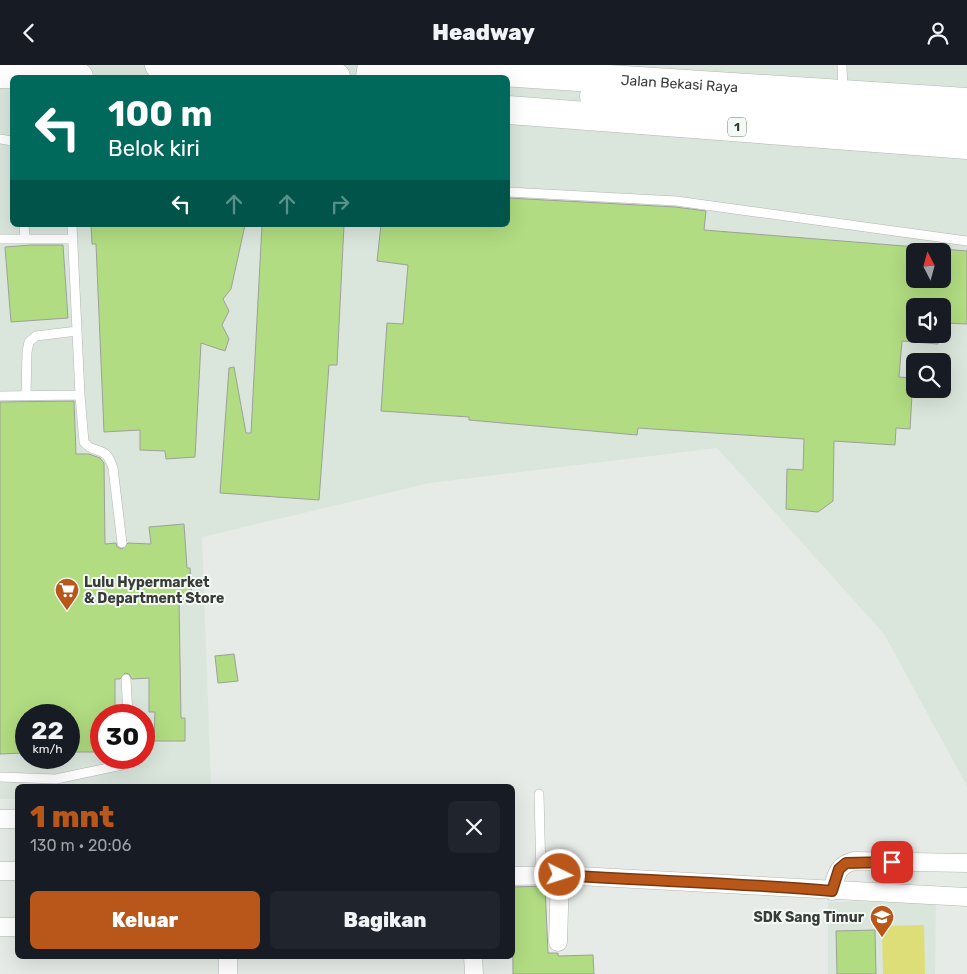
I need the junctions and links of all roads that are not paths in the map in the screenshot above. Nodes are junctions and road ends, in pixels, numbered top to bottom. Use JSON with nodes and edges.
{"nodes":[{"id":1,"x":159,"y":65,"type":"edge"},
{"id":2,"x":391,"y":65,"type":"edge"},
{"id":3,"x":842,"y":65,"type":"edge"},
{"id":4,"x":4,"y":71,"type":"edge"},
{"id":5,"x":53,"y":75,"type":"edge"},
{"id":6,"x":306,"y":75,"type":"edge"},
{"id":7,"x":510,"y":90,"type":"edge"},
{"id":8,"x":843,"y":93,"type":"junction"},
{"id":9,"x":967,"y":102,"type":"edge"},
{"id":10,"x":510,"y":110,"type":"edge"},
{"id":11,"x":967,"y":123,"type":"edge"},
{"id":12,"x":967,"y":145,"type":"edge"},
{"id":13,"x":510,"y":192,"type":"edge"},
{"id":14,"x":24,"y":227,"type":"edge"},
{"id":15,"x":72,"y":227,"type":"edge"},
{"id":16,"x":25,"y":238,"type":"junction"},
{"id":17,"x":0,"y":239,"type":"edge"},
{"id":18,"x":73,"y":239,"type":"junction"},
{"id":19,"x":967,"y":241,"type":"edge"},
{"id":20,"x":77,"y":331,"type":"junction"},
{"id":21,"x":26,"y":395,"type":"junction"},
{"id":22,"x":80,"y":395,"type":"junction"},
{"id":23,"x":0,"y":396,"type":"edge"},
{"id":24,"x":122,"y":543,"type":"dead end"},
{"id":25,"x":126,"y":679,"type":"dead end"},
{"id":26,"x":127,"y":704,"type":"edge"},
{"id":27,"x":103,"y":769,"type":"edge"},
{"id":28,"x":0,"y":777,"type":"edge"},
{"id":29,"x":539,"y":794,"type":"dead end"},
{"id":30,"x":0,"y":819,"type":"edge"},
{"id":31,"x":15,"y":819,"type":"edge"},
{"id":32,"x":967,"y":863,"type":"edge"},
{"id":33,"x":0,"y":871,"type":"edge"},
{"id":34,"x":15,"y":871,"type":"edge"},
{"id":35,"x":541,"y":875,"type":"junction"},
{"id":36,"x":560,"y":875,"type":"junction"},
{"id":37,"x":515,"y":876,"type":"edge"},
{"id":38,"x":832,"y":891,"type":"junction"},
{"id":39,"x":967,"y":897,"type":"edge"},
{"id":40,"x":0,"y":927,"type":"edge"},
{"id":41,"x":15,"y":927,"type":"edge"},
{"id":42,"x":558,"y":942,"type":"dead end"},
{"id":43,"x":228,"y":959,"type":"edge"},
{"id":44,"x":473,"y":959,"type":"edge"},
{"id":45,"x":228,"y":974,"type":"edge"},
{"id":46,"x":474,"y":974,"type":"edge"}],
"edges":[{"from":1,"to":6,"type":"highway"},
{"from":2,"to":8,"type":"highway","name":"Jalan Bekasi Raya"},
{"from":3,"to":8,"type":"lane"},
{"from":4,"to":5,"type":"highway"},
{"from":7,"to":11,"type":"highway"},
{"from":8,"to":9,"type":"highway","name":"Jalan Bekasi Raya"},
{"from":10,"to":12,"type":"highway","number":"1"},
{"from":13,"to":19,"type":"lane"},
{"from":14,"to":16,"type":"lane"},
{"from":15,"to":18,"type":"lane"},
{"from":16,"to":17,"type":"lane"},
{"from":16,"to":18,"type":"lane"},
{"from":18,"to":20,"type":"lane"},
{"from":20,"to":21,"type":"lane"},
{"from":20,"to":22,"type":"lane"},
{"from":21,"to":22,"type":"lane"},
{"from":21,"to":23,"type":"lane"},
{"from":22,"to":24,"type":"lane"},
{"from":25,"to":26,"type":"lane"},
{"from":27,"to":28,"type":"lane"},
{"from":29,"to":35,"type":"lane"},
{"from":30,"to":31,"type":"street"},
{"from":32,"to":38,"type":"street"},
{"from":33,"to":34,"type":"street"},
{"from":35,"to":36,"type":"street"},
{"from":35,"to":37,"type":"street"},
{"from":36,"to":38,"type":"street"},
{"from":36,"to":42,"type":"street"},
{"from":38,"to":39,"type":"street"},
{"from":40,"to":41,"type":"street"},
{"from":43,"to":45,"type":"street"},
{"from":44,"to":46,"type":"street"}]}
